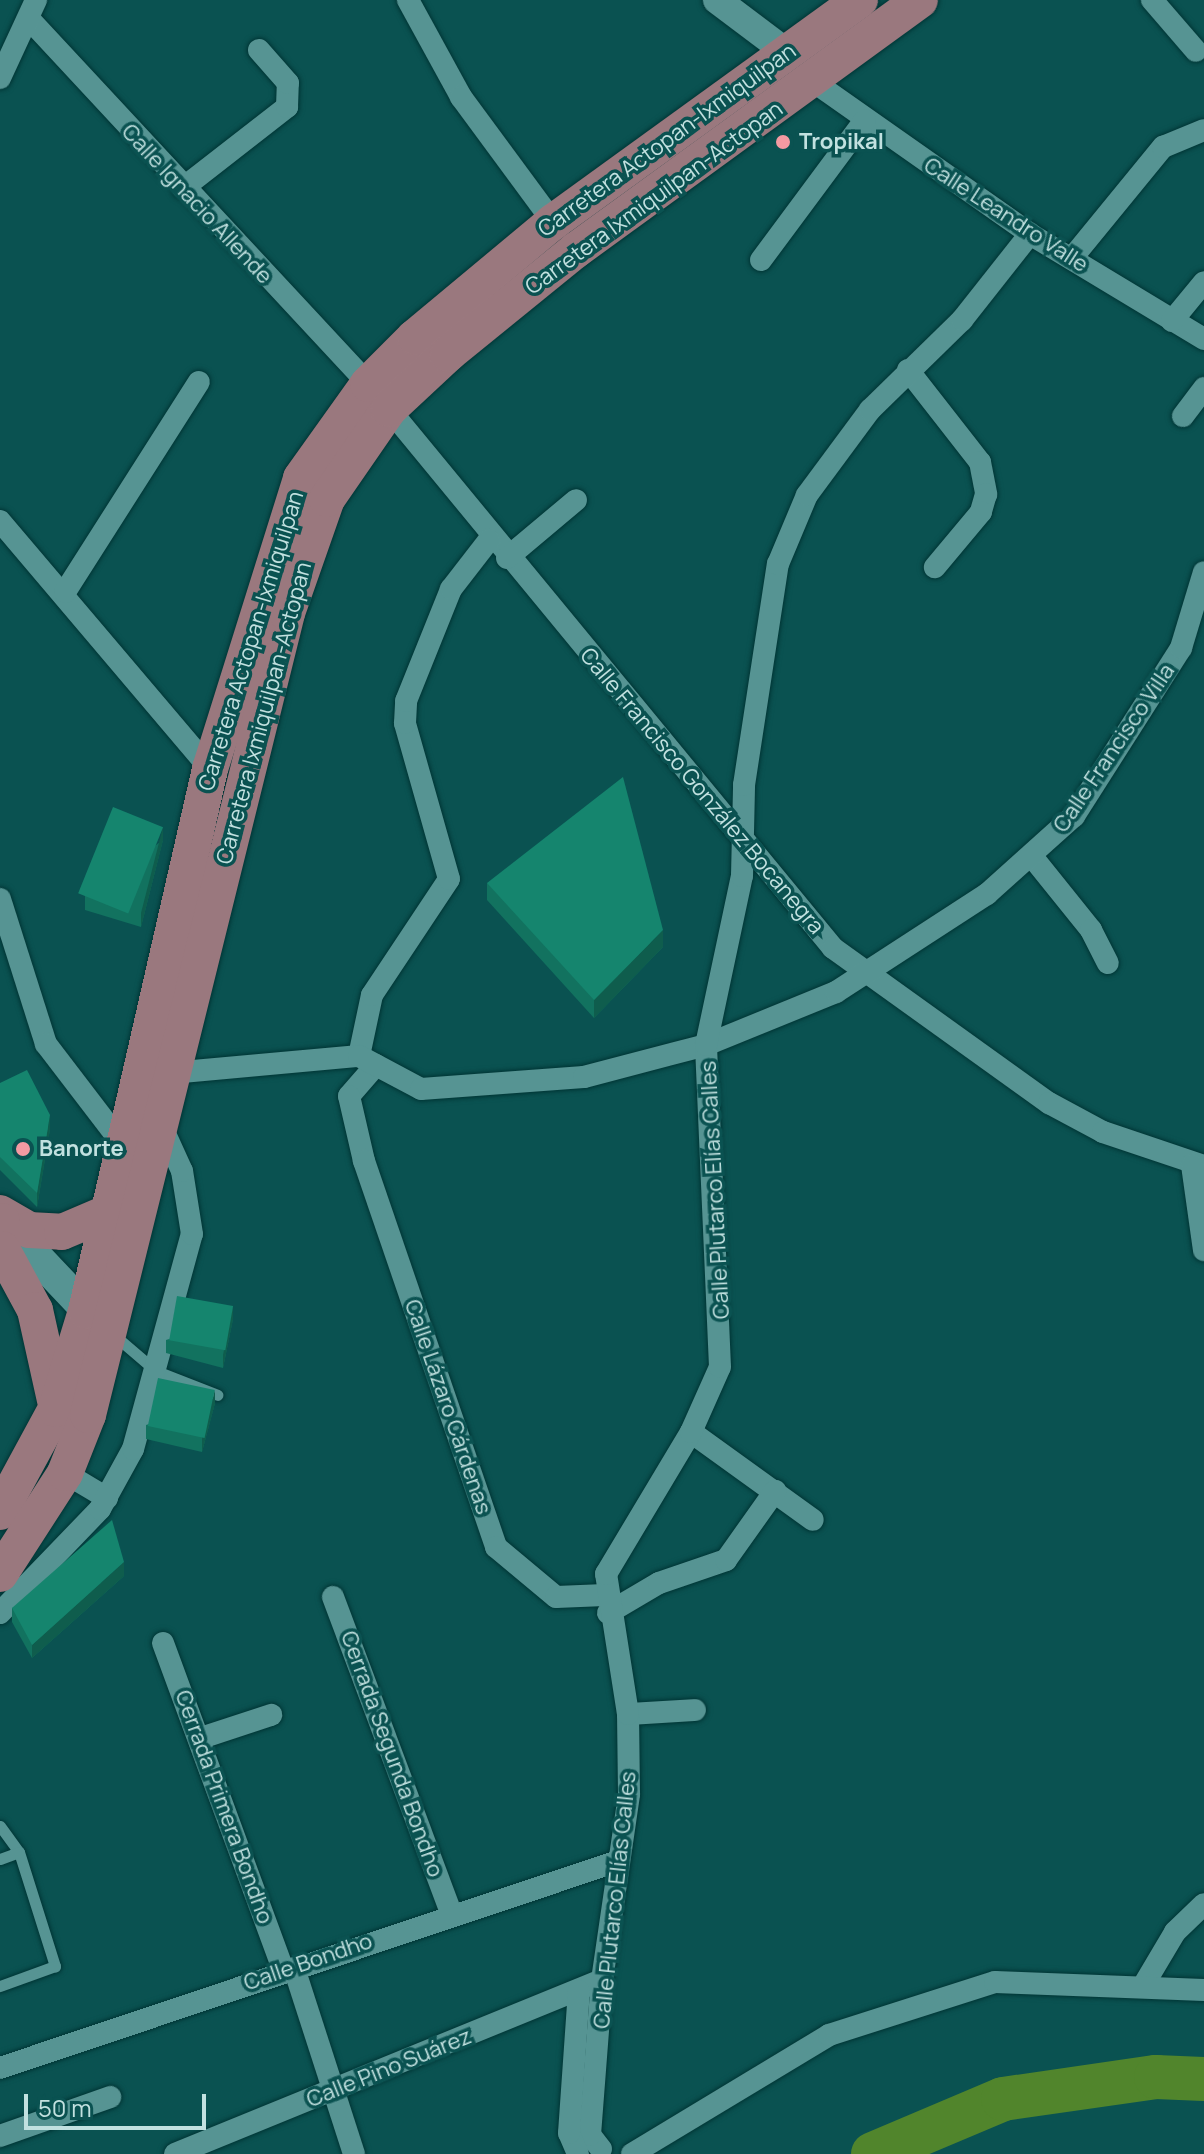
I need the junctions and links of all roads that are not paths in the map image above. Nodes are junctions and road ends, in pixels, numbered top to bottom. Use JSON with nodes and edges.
{"nodes":[{"id":1,"x":408,"y":0,"type":"edge"},
{"id":2,"x":717,"y":0,"type":"edge"},
{"id":3,"x":860,"y":0,"type":"edge"},
{"id":4,"x":920,"y":0,"type":"edge"},
{"id":5,"x":1152,"y":0,"type":"edge"},
{"id":6,"x":34,"y":10,"type":"edge"},
{"id":7,"x":259,"y":50,"type":"dead end"},
{"id":8,"x":1196,"y":51,"type":"dead end"},
{"id":9,"x":786,"y":52,"type":"junction"},
{"id":10,"x":0,"y":78,"type":"edge"},
{"id":11,"x":814,"y":82,"type":"junction"},
{"id":12,"x":865,"y":120,"type":"junction"},
{"id":13,"x":1204,"y":130,"type":"edge"},
{"id":14,"x":183,"y":188,"type":"junction"},
{"id":15,"x":553,"y":222,"type":"junction"},
{"id":16,"x":1030,"y":234,"type":"junction"},
{"id":17,"x":1072,"y":258,"type":"junction"},
{"id":18,"x":761,"y":260,"type":"dead end"},
{"id":19,"x":1204,"y":282,"type":"edge"},
{"id":20,"x":1172,"y":321,"type":"junction"},
{"id":21,"x":1204,"y":339,"type":"edge"},
{"id":22,"x":908,"y":370,"type":"junction"},
{"id":23,"x":199,"y":382,"type":"dead end"},
{"id":24,"x":1204,"y":388,"type":"edge"},
{"id":25,"x":378,"y":397,"type":"junction"},
{"id":26,"x":1183,"y":416,"type":"dead end"},
{"id":27,"x":576,"y":500,"type":"dead end"},
{"id":28,"x":0,"y":521,"type":"edge"},
{"id":29,"x":489,"y":540,"type":"junction"},
{"id":30,"x":507,"y":558,"type":"junction"},
{"id":31,"x":935,"y":567,"type":"dead end"},
{"id":32,"x":1204,"y":572,"type":"edge"},
{"id":33,"x":65,"y":592,"type":"junction"},
{"id":34,"x":1197,"y":625,"type":"edge"},
{"id":35,"x":210,"y":769,"type":"junction"},
{"id":36,"x":745,"y":838,"type":"junction"},
{"id":37,"x":1034,"y":859,"type":"junction"},
{"id":38,"x":0,"y":899,"type":"edge"},
{"id":39,"x":1108,"y":963,"type":"dead end"},
{"id":40,"x":860,"y":971,"type":"junction"},
{"id":41,"x":706,"y":1045,"type":"junction"},
{"id":42,"x":367,"y":1060,"type":"junction"},
{"id":43,"x":171,"y":1073,"type":"junction"},
{"id":44,"x":160,"y":1123,"type":"junction"},
{"id":45,"x":124,"y":1146,"type":"junction"},
{"id":46,"x":1198,"y":1166,"type":"edge"},
{"id":47,"x":107,"y":1213,"type":"junction"},
{"id":48,"x":1,"y":1217,"type":"edge"},
{"id":49,"x":1204,"y":1250,"type":"edge"},
{"id":50,"x":98,"y":1322,"type":"junction"},
{"id":51,"x":156,"y":1371,"type":"junction"},
{"id":52,"x":218,"y":1395,"type":"dead end"},
{"id":53,"x":56,"y":1409,"type":"junction"},
{"id":54,"x":691,"y":1432,"type":"junction"},
{"id":55,"x":65,"y":1473,"type":"junction"},
{"id":56,"x":775,"y":1491,"type":"junction"},
{"id":57,"x":107,"y":1498,"type":"junction"},
{"id":58,"x":0,"y":1512,"type":"edge"},
{"id":59,"x":813,"y":1520,"type":"dead end"},
{"id":60,"x":11,"y":1576,"type":"edge"},
{"id":61,"x":333,"y":1597,"type":"dead end"},
{"id":62,"x":607,"y":1604,"type":"junction"},
{"id":63,"x":0,"y":1613,"type":"edge"},
{"id":64,"x":163,"y":1643,"type":"dead end"},
{"id":65,"x":695,"y":1710,"type":"dead end"},
{"id":66,"x":628,"y":1714,"type":"junction"},
{"id":67,"x":271,"y":1715,"type":"dead end"},
{"id":68,"x":201,"y":1738,"type":"junction"},
{"id":69,"x":0,"y":1826,"type":"edge"},
{"id":70,"x":19,"y":1852,"type":"junction"},
{"id":71,"x":0,"y":1859,"type":"edge"},
{"id":72,"x":618,"y":1861,"type":"junction"},
{"id":73,"x":1204,"y":1904,"type":"edge"},
{"id":74,"x":451,"y":1912,"type":"junction"},
{"id":75,"x":289,"y":1969,"type":"junction"},
{"id":76,"x":602,"y":1980,"type":"junction"},
{"id":77,"x":0,"y":1986,"type":"edge"},
{"id":78,"x":1143,"y":1986,"type":"junction"},
{"id":79,"x":1204,"y":1990,"type":"edge"},
{"id":80,"x":579,"y":1991,"type":"junction"},
{"id":81,"x":0,"y":2068,"type":"edge"},
{"id":82,"x":333,"y":2090,"type":"junction"},
{"id":83,"x":110,"y":2097,"type":"dead end"},
{"id":84,"x":0,"y":2136,"type":"edge"},
{"id":85,"x":657,"y":2140,"type":"junction"},
{"id":86,"x":600,"y":2152,"type":"edge"},
{"id":87,"x":175,"y":2154,"type":"edge"},
{"id":88,"x":354,"y":2154,"type":"edge"},
{"id":89,"x":578,"y":2154,"type":"edge"},
{"id":90,"x":632,"y":2154,"type":"edge"}],
"edges":[{"from":1,"to":15,"type":"street"},
{"from":2,"to":9,"type":"street"},
{"from":3,"to":9,"type":"main road","name":"Carretera Actopan-Ixmiquilpan"},
{"from":4,"to":11,"type":"main road","name":"Carretera Ixmiquilpan-Actopan"},
{"from":5,"to":8,"type":"street"},
{"from":6,"to":10,"type":"street"},
{"from":6,"to":14,"type":"street","name":"Calle Ignacio Allende"},
{"from":7,"to":14,"type":"street"},
{"from":9,"to":15,"type":"main road","name":"Carretera Actopan-Ixmiquilpan"},
{"from":11,"to":12,"type":"street","name":"Calle Leandro Valle"},
{"from":11,"to":25,"type":"main road","name":"Carretera Ixmiquilpan-Actopan"},
{"from":12,"to":16,"type":"street","name":"Calle Leandro Valle"},
{"from":12,"to":18,"type":"street"},
{"from":13,"to":17,"type":"street"},
{"from":14,"to":25,"type":"street","name":"Calle Ignacio Allende"},
{"from":15,"to":25,"type":"main road","name":"Carretera Actopan-Ixmiquilpan"},
{"from":16,"to":17,"type":"street","name":"Calle Leandro Valle"},
{"from":16,"to":22,"type":"street","name":"Calle Plutarco Elías Calles"},
{"from":17,"to":20,"type":"street","name":"Calle Leandro Valle"},
{"from":19,"to":20,"type":"street"},
{"from":20,"to":21,"type":"street","name":"Calle Leandro Valle"},
{"from":22,"to":31,"type":"street"},
{"from":22,"to":36,"type":"street","name":"Calle Plutarco Elías Calles"},
{"from":23,"to":33,"type":"street"},
{"from":24,"to":26,"type":"street"},
{"from":25,"to":29,"type":"street","name":"Calle Francisco González Bocanegra"},
{"from":25,"to":35,"type":"main road","name":"Carretera Actopan-Ixmiquilpan"},
{"from":25,"to":43,"type":"main road","name":"Carretera Ixmiquilpan-Actopan"},
{"from":27,"to":30,"type":"street"},
{"from":28,"to":33,"type":"street"},
{"from":29,"to":30,"type":"street","name":"Calle Francisco González Bocanegra"},
{"from":29,"to":42,"type":"street"},
{"from":30,"to":36,"type":"street","name":"Calle Francisco González Bocanegra"},
{"from":32,"to":34,"type":"street","name":"Calle Francisco Villa"},
{"from":33,"to":35,"type":"street"},
{"from":34,"to":37,"type":"street","name":"Calle Francisco Villa"},
{"from":35,"to":45,"type":"main road","name":"Carretera Actopan-Ixmiquilpan"},
{"from":36,"to":40,"type":"street","name":"Calle Francisco González Bocanegra"},
{"from":36,"to":41,"type":"street","name":"Calle Plutarco Elías Calles"},
{"from":37,"to":39,"type":"street"},
{"from":37,"to":40,"type":"street","name":"Calle Francisco Villa"},
{"from":38,"to":45,"type":"street"},
{"from":40,"to":41,"type":"street","name":"Calle Francisco Villa"},
{"from":40,"to":46,"type":"street","name":"Calle Francisco González Bocanegra"},
{"from":41,"to":42,"type":"street","name":"Calle Francisco Villa"},
{"from":41,"to":54,"type":"street","name":"Calle Plutarco Elías Calles"},
{"from":42,"to":43,"type":"street"},
{"from":42,"to":62,"type":"street","name":"Calle Lázaro Cárdenas"},
{"from":43,"to":44,"type":"main road","name":"Carretera Ixmiquilpan-Actopan"},
{"from":44,"to":50,"type":"main road","name":"Carretera Ixmiquilpan-Actopan"},
{"from":44,"to":51,"type":"street"},
{"from":45,"to":47,"type":"main road","name":"Carretera Actopan-Ixmiquilpan"},
{"from":46,"to":49,"type":"street"},
{"from":47,"to":48,"type":"main road"},
{"from":47,"to":50,"type":"main road","name":"Carretera Actopan-Ixmiquilpan"},
{"from":48,"to":50,"type":"main road"},
{"from":48,"to":53,"type":"main road"},
{"from":50,"to":51,"type":"lane"},
{"from":50,"to":53,"type":"main road","name":"Carretera Actopan-Ixmiquilpan"},
{"from":50,"to":55,"type":"main road","name":"Carretera Ixmiquilpan-Actopan"},
{"from":51,"to":52,"type":"lane"},
{"from":51,"to":57,"type":"street"},
{"from":53,"to":58,"type":"main road","name":"Carretera Actopan-Ixmiquilpan"},
{"from":54,"to":56,"type":"street"},
{"from":54,"to":62,"type":"street","name":"Calle Plutarco Elías Calles"},
{"from":55,"to":57,"type":"street"},
{"from":55,"to":60,"type":"main road","name":"Carretera Ixmiquilpan-Actopan"},
{"from":56,"to":59,"type":"street"},
{"from":56,"to":62,"type":"street"},
{"from":57,"to":60,"type":"street"},
{"from":60,"to":63,"type":"street"},
{"from":61,"to":74,"type":"street","name":"Cerrada Segunda Bondho"},
{"from":62,"to":66,"type":"street","name":"Calle Plutarco Elías Calles"},
{"from":64,"to":68,"type":"street","name":"Cerrada Primera Bondho"},
{"from":65,"to":66,"type":"street"},
{"from":66,"to":72,"type":"street","name":"Calle Plutarco Elías Calles"},
{"from":67,"to":68,"type":"street"},
{"from":68,"to":75,"type":"street","name":"Cerrada Primera Bondho"},
{"from":69,"to":70,"type":"lane"},
{"from":70,"to":71,"type":"lane"},
{"from":70,"to":77,"type":"lane"},
{"from":72,"to":74,"type":"street","name":"Calle Bondho"},
{"from":72,"to":76,"type":"street","name":"Calle Plutarco Elías Calles"},
{"from":73,"to":78,"type":"street"},
{"from":74,"to":75,"type":"street","name":"Calle Bondho"},
{"from":75,"to":81,"type":"street","name":"Calle Bondho"},
{"from":75,"to":82,"type":"street","name":"Cerrada Primera Bondho"},
{"from":76,"to":80,"type":"street","name":"Calle Pino Suárez"},
{"from":76,"to":86,"type":"street","name":"Calle Plutarco Elías Calles"},
{"from":78,"to":79,"type":"street"},
{"from":78,"to":85,"type":"street"},
{"from":80,"to":82,"type":"street","name":"Calle Pino Suárez"},
{"from":80,"to":89,"type":"street"},
{"from":82,"to":87,"type":"street","name":"Calle Pino Suárez"},
{"from":82,"to":88,"type":"street","name":"Cerrada Primera Bondho"},
{"from":83,"to":84,"type":"street"},
{"from":85,"to":86,"type":"street"},
{"from":85,"to":90,"type":"street"}]}
